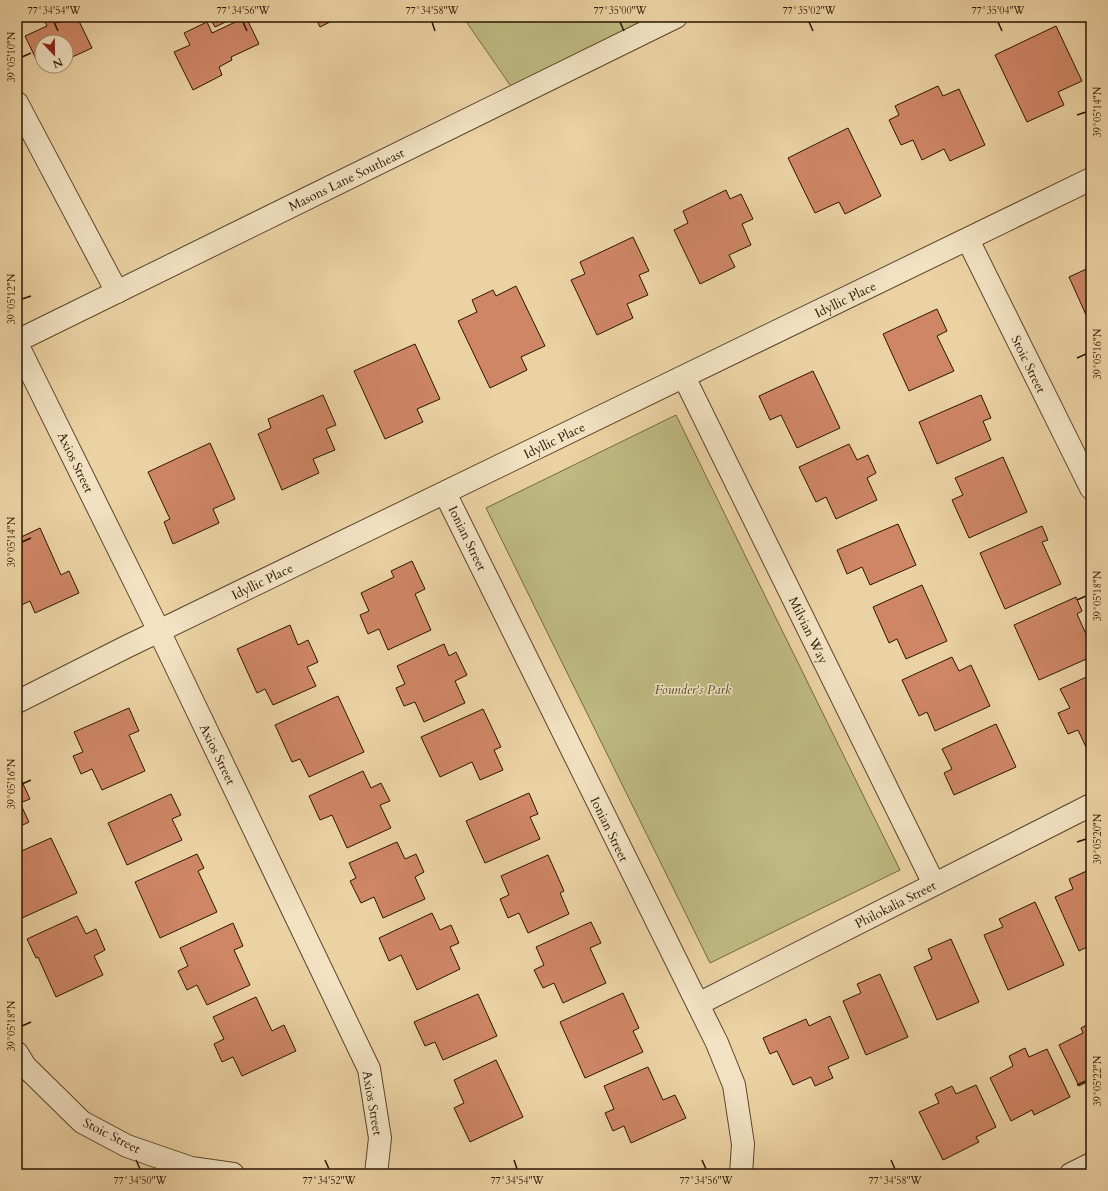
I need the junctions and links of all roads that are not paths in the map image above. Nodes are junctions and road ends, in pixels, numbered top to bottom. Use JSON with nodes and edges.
{"nodes":[{"id":1,"x":676,"y":17,"type":"edge"},
{"id":2,"x":17,"y":103,"type":"edge"},
{"id":3,"x":1091,"y":180,"type":"edge"},
{"id":4,"x":968,"y":240,"type":"junction"},
{"id":5,"x":118,"y":292,"type":"junction"},
{"id":6,"x":17,"y":343,"type":"edge"},
{"id":7,"x":684,"y":376,"type":"junction"},
{"id":8,"x":1091,"y":488,"type":"edge"},
{"id":9,"x":445,"y":493,"type":"junction"},
{"id":10,"x":159,"y":631,"type":"junction"},
{"id":11,"x":17,"y":702,"type":"edge"},
{"id":12,"x":1091,"y":805,"type":"edge"},
{"id":13,"x":934,"y":884,"type":"junction"},
{"id":14,"x":698,"y":1004,"type":"junction"},
{"id":15,"x":17,"y":1053,"type":"edge"},
{"id":16,"x":1091,"y":1164,"type":"edge"},
{"id":17,"x":233,"y":1174,"type":"edge"},
{"id":18,"x":376,"y":1174,"type":"edge"},
{"id":19,"x":741,"y":1174,"type":"edge"},
{"id":20,"x":1071,"y":1174,"type":"edge"}],
"edges":[{"from":1,"to":5,"type":"street","name":"Masons Lane Southeast"},
{"from":2,"to":5,"type":"street"},
{"from":3,"to":4,"type":"street","name":"Idyllic Place"},
{"from":4,"to":7,"type":"street","name":"Idyllic Place"},
{"from":4,"to":8,"type":"street","name":"Stoic Street"},
{"from":5,"to":6,"type":"street","name":"Masons Lane Southeast"},
{"from":6,"to":10,"type":"street","name":"Axios Street"},
{"from":7,"to":9,"type":"street","name":"Idyllic Place"},
{"from":7,"to":13,"type":"street","name":"Milvian Way"},
{"from":9,"to":10,"type":"street","name":"Idyllic Place"},
{"from":9,"to":14,"type":"street","name":"Ionian Street"},
{"from":10,"to":11,"type":"street","name":"Idyllic Place"},
{"from":10,"to":18,"type":"street","name":"Axios Street"},
{"from":12,"to":13,"type":"street","name":"Philokalia Street"},
{"from":13,"to":14,"type":"street","name":"Philokalia Street"},
{"from":14,"to":19,"type":"street","name":"Ionian Street"},
{"from":15,"to":17,"type":"street","name":"Stoic Street"},
{"from":16,"to":20,"type":"street"}]}
